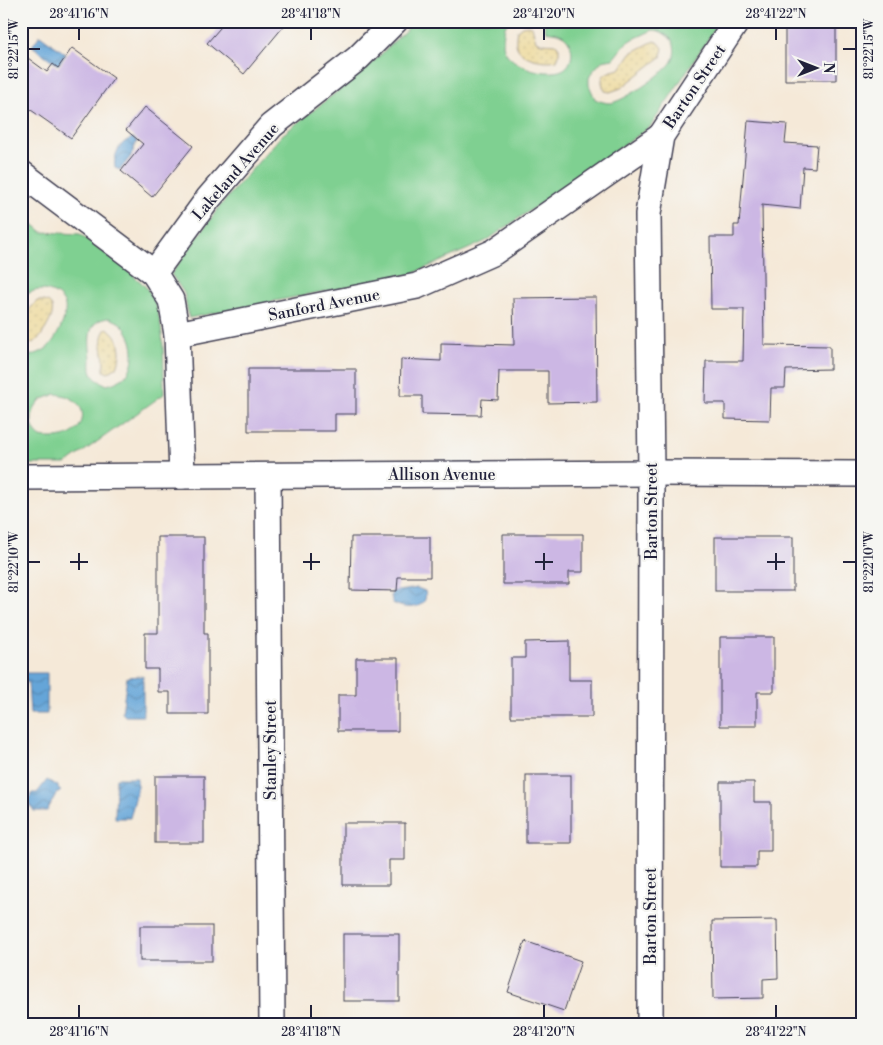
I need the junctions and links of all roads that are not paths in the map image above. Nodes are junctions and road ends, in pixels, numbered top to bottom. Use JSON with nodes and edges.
{"nodes":[{"id":1,"x":395,"y":21,"type":"edge"},
{"id":2,"x":737,"y":21,"type":"edge"},
{"id":3,"x":661,"y":136,"type":"junction"},
{"id":4,"x":21,"y":173,"type":"edge"},
{"id":5,"x":154,"y":273,"type":"junction"},
{"id":6,"x":177,"y":334,"type":"junction"},
{"id":7,"x":651,"y":473,"type":"junction"},
{"id":8,"x":862,"y":474,"type":"edge"},
{"id":9,"x":182,"y":476,"type":"junction"},
{"id":10,"x":268,"y":476,"type":"junction"},
{"id":11,"x":21,"y":477,"type":"edge"},
{"id":12,"x":272,"y":1024,"type":"edge"},
{"id":13,"x":650,"y":1024,"type":"edge"}],
"edges":[{"from":1,"to":5,"type":"street","name":"Lakeland Avenue"},
{"from":2,"to":3,"type":"street","name":"Barton Street"},
{"from":3,"to":6,"type":"street","name":"Sanford Avenue"},
{"from":3,"to":7,"type":"street","name":"Barton Street"},
{"from":4,"to":5,"type":"street"},
{"from":5,"to":6,"type":"street"},
{"from":6,"to":9,"type":"street"},
{"from":7,"to":8,"type":"street","name":"Allison Avenue"},
{"from":7,"to":10,"type":"street","name":"Allison Avenue"},
{"from":7,"to":13,"type":"street","name":"Barton Street"},
{"from":9,"to":10,"type":"street","name":"Allison Avenue"},
{"from":9,"to":11,"type":"street","name":"Allison Avenue"},
{"from":10,"to":12,"type":"street","name":"Stanley Street"}]}
